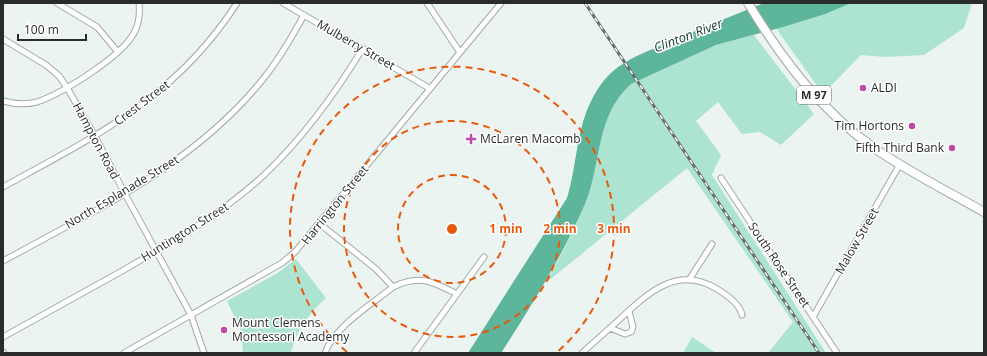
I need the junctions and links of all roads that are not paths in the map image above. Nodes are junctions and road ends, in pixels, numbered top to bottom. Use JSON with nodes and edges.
{"nodes":[{"id":1,"x":56,"y":3,"type":"edge"},
{"id":2,"x":141,"y":3,"type":"edge"},
{"id":3,"x":236,"y":3,"type":"edge"},
{"id":4,"x":283,"y":3,"type":"edge"},
{"id":5,"x":427,"y":3,"type":"edge"},
{"id":6,"x":501,"y":3,"type":"edge"},
{"id":7,"x":748,"y":3,"type":"edge"},
{"id":8,"x":304,"y":15,"type":"junction"},
{"id":9,"x":3,"y":40,"type":"edge"},
{"id":10,"x":363,"y":48,"type":"junction"},
{"id":11,"x":459,"y":51,"type":"junction"},
{"id":12,"x":118,"y":52,"type":"junction"},
{"id":13,"x":66,"y":86,"type":"junction"},
{"id":14,"x":429,"y":88,"type":"junction"},
{"id":15,"x":3,"y":101,"type":"edge"},
{"id":16,"x":95,"y":136,"type":"junction"},
{"id":17,"x":900,"y":164,"type":"junction"},
{"id":18,"x":721,"y":178,"type":"dead end"},
{"id":19,"x":3,"y":187,"type":"edge"},
{"id":20,"x":125,"y":194,"type":"junction"},
{"id":21,"x":984,"y":212,"type":"edge"},
{"id":22,"x":320,"y":224,"type":"junction"},
{"id":23,"x":712,"y":244,"type":"dead end"},
{"id":24,"x":157,"y":251,"type":"junction"},
{"id":25,"x":484,"y":257,"type":"dead end"},
{"id":26,"x":3,"y":261,"type":"edge"},
{"id":27,"x":689,"y":280,"type":"junction"},
{"id":28,"x":393,"y":287,"type":"junction"},
{"id":29,"x":457,"y":294,"type":"junction"},
{"id":30,"x":629,"y":311,"type":"junction"},
{"id":31,"x":191,"y":315,"type":"junction"},
{"id":32,"x":742,"y":315,"type":"dead end"},
{"id":33,"x":813,"y":317,"type":"junction"},
{"id":34,"x":610,"y":328,"type":"junction"},
{"id":35,"x":3,"y":337,"type":"edge"},
{"id":36,"x":124,"y":353,"type":"edge"},
{"id":37,"x":204,"y":353,"type":"edge"},
{"id":38,"x":325,"y":353,"type":"edge"},
{"id":39,"x":414,"y":353,"type":"edge"},
{"id":40,"x":582,"y":353,"type":"edge"},
{"id":41,"x":837,"y":353,"type":"edge"}],
"edges":[{"from":1,"to":12,"type":"street"},
{"from":2,"to":12,"type":"street"},
{"from":3,"to":16,"type":"street","name":"Crest Street"},
{"from":4,"to":8,"type":"street","name":"Mulberry Street"},
{"from":5,"to":11,"type":"street"},
{"from":6,"to":11,"type":"street","name":"Harrington Street"},
{"from":7,"to":17,"type":"main road","number":"M 97"},
{"from":8,"to":10,"type":"street","name":"Mulberry Street"},
{"from":8,"to":20,"type":"street","name":"North Esplanade Street"},
{"from":9,"to":13,"type":"street","name":"Hampton Road"},
{"from":10,"to":14,"type":"street","name":"Mulberry Street"},
{"from":10,"to":24,"type":"street","name":"Huntington Street"},
{"from":11,"to":14,"type":"street","name":"Harrington Street"},
{"from":12,"to":13,"type":"street"},
{"from":13,"to":15,"type":"street"},
{"from":13,"to":16,"type":"street","name":"Hampton Road"},
{"from":14,"to":22,"type":"street","name":"Harrington Street"},
{"from":16,"to":19,"type":"street","name":"Crest Street"},
{"from":16,"to":20,"type":"street","name":"Hampton Road"},
{"from":17,"to":21,"type":"main road","number":"M 97"},
{"from":17,"to":33,"type":"street","name":"Malow Street"},
{"from":18,"to":33,"type":"street","name":"South Rose Street"},
{"from":20,"to":24,"type":"street","name":"Hampton Road"},
{"from":20,"to":26,"type":"street","name":"North Esplanade Street"},
{"from":22,"to":28,"type":"street"},
{"from":22,"to":31,"type":"street","name":"Harrington Street"},
{"from":23,"to":27,"type":"street"},
{"from":24,"to":31,"type":"street","name":"Hampton Road"},
{"from":24,"to":35,"type":"street","name":"Huntington Street"},
{"from":25,"to":29,"type":"street"},
{"from":27,"to":30,"type":"street"},
{"from":27,"to":32,"type":"street"},
{"from":28,"to":29,"type":"street"},
{"from":28,"to":38,"type":"street"},
{"from":29,"to":39,"type":"street"},
{"from":30,"to":34,"type":"street"},
{"from":30,"to":34,"type":"street"},
{"from":31,"to":36,"type":"street","name":"Harrington Street"},
{"from":31,"to":37,"type":"street","name":"Hampton Road"},
{"from":33,"to":41,"type":"street","name":"South Rose Street"},
{"from":34,"to":40,"type":"street"}]}
